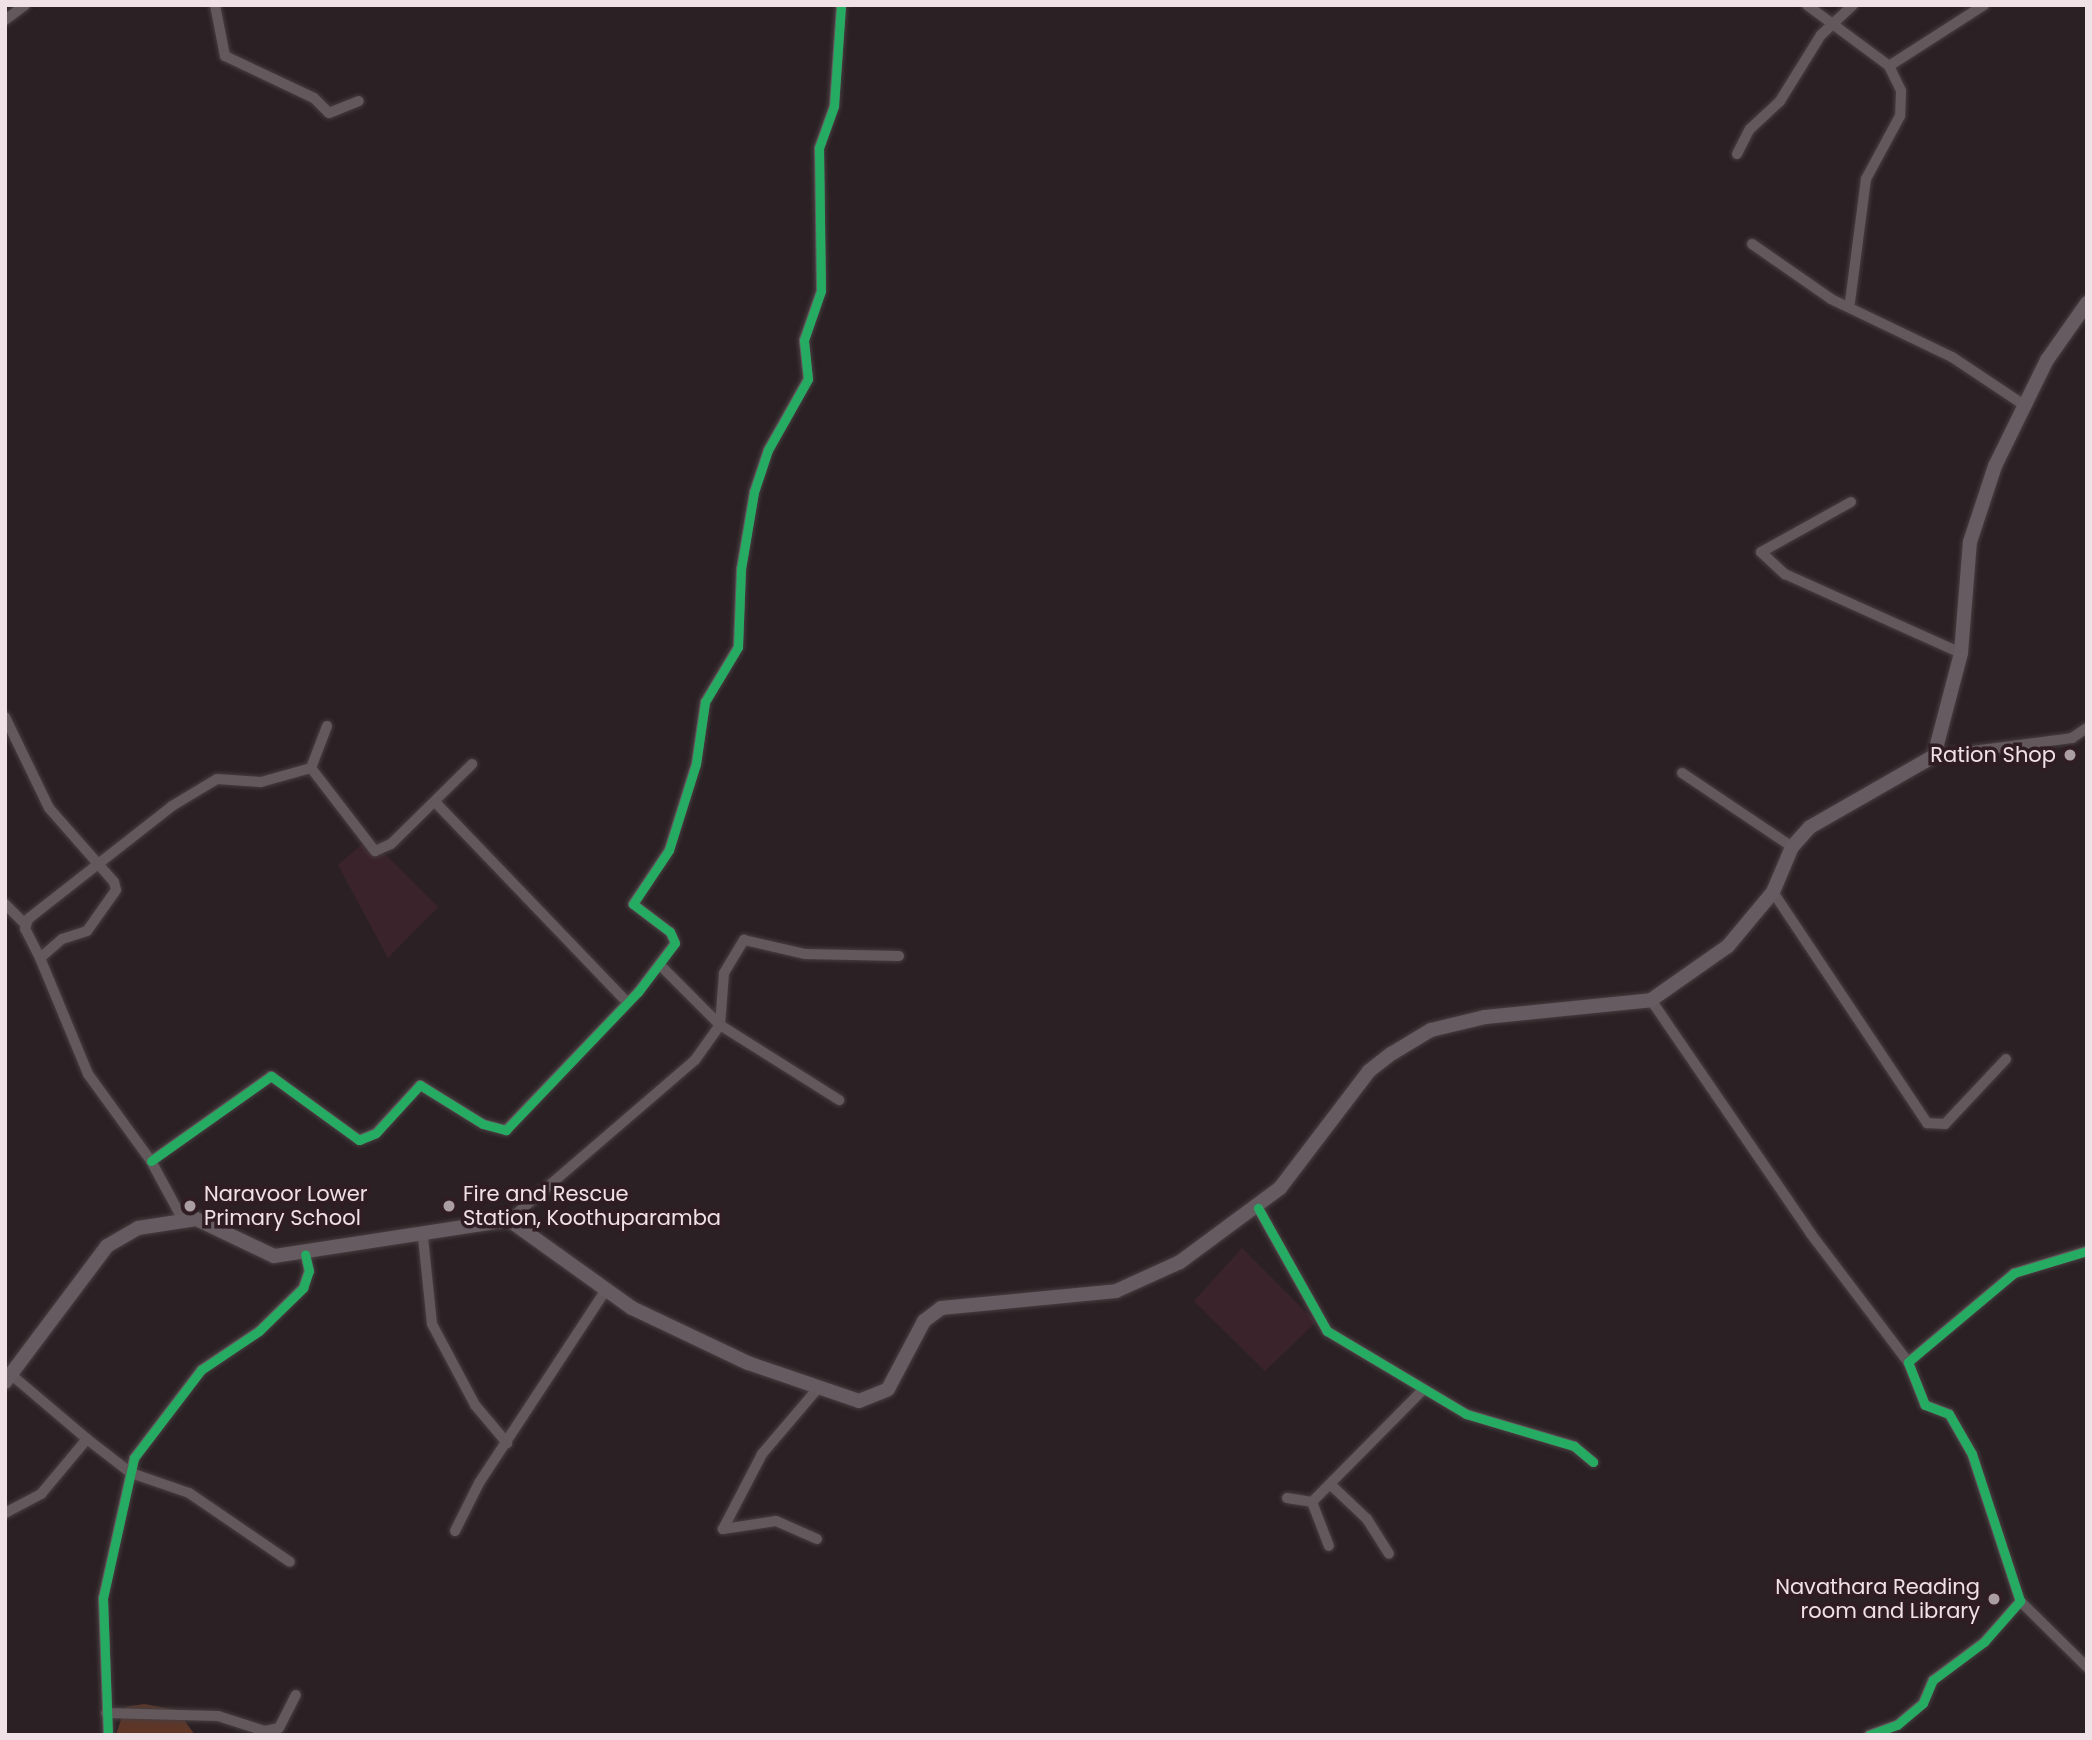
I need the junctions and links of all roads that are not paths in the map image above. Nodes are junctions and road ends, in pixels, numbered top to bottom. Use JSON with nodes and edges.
{"nodes":[{"id":1,"x":25,"y":5,"type":"edge"},
{"id":2,"x":215,"y":5,"type":"edge"},
{"id":3,"x":841,"y":5,"type":"edge"},
{"id":4,"x":1807,"y":5,"type":"edge"},
{"id":5,"x":1853,"y":5,"type":"edge"},
{"id":6,"x":1984,"y":5,"type":"edge"},
{"id":7,"x":5,"y":20,"type":"edge"},
{"id":8,"x":1831,"y":24,"type":"junction"},
{"id":9,"x":1889,"y":66,"type":"junction"},
{"id":10,"x":359,"y":100,"type":"dead end"},
{"id":11,"x":1737,"y":154,"type":"dead end"},
{"id":12,"x":1752,"y":244,"type":"dead end"},
{"id":13,"x":1850,"y":302,"type":"junction"},
{"id":14,"x":2087,"y":303,"type":"edge"},
{"id":15,"x":2024,"y":405,"type":"junction"},
{"id":16,"x":1851,"y":502,"type":"dead end"},
{"id":17,"x":1961,"y":653,"type":"junction"},
{"id":18,"x":5,"y":717,"type":"edge"},
{"id":19,"x":327,"y":726,"type":"dead end"},
{"id":20,"x":2087,"y":728,"type":"edge"},
{"id":21,"x":1934,"y":756,"type":"junction"},
{"id":22,"x":472,"y":764,"type":"dead end"},
{"id":23,"x":311,"y":768,"type":"junction"},
{"id":24,"x":1682,"y":773,"type":"dead end"},
{"id":25,"x":436,"y":803,"type":"junction"},
{"id":26,"x":1792,"y":847,"type":"junction"},
{"id":27,"x":99,"y":866,"type":"junction"},
{"id":28,"x":1773,"y":892,"type":"junction"},
{"id":29,"x":5,"y":904,"type":"edge"},
{"id":30,"x":25,"y":924,"type":"junction"},
{"id":31,"x":899,"y":956,"type":"dead end"},
{"id":32,"x":40,"y":958,"type":"junction"},
{"id":33,"x":661,"y":966,"type":"junction"},
{"id":34,"x":1651,"y":1000,"type":"junction"},
{"id":35,"x":626,"y":1001,"type":"junction"},
{"id":36,"x":720,"y":1025,"type":"junction"},
{"id":37,"x":2006,"y":1059,"type":"dead end"},
{"id":38,"x":839,"y":1100,"type":"dead end"},
{"id":39,"x":151,"y":1161,"type":"junction"},
{"id":40,"x":1258,"y":1208,"type":"junction"},
{"id":41,"x":183,"y":1220,"type":"junction"},
{"id":42,"x":509,"y":1220,"type":"junction"},
{"id":43,"x":423,"y":1237,"type":"junction"},
{"id":44,"x":2087,"y":1251,"type":"edge"},
{"id":45,"x":304,"y":1254,"type":"junction"},
{"id":46,"x":604,"y":1293,"type":"junction"},
{"id":47,"x":1908,"y":1362,"type":"junction"},
{"id":48,"x":10,"y":1379,"type":"edge"},
{"id":49,"x":819,"y":1387,"type":"junction"},
{"id":50,"x":1421,"y":1392,"type":"junction"},
{"id":51,"x":87,"y":1439,"type":"junction"},
{"id":52,"x":507,"y":1443,"type":"junction"},
{"id":53,"x":1593,"y":1462,"type":"dead end"},
{"id":54,"x":131,"y":1473,"type":"junction"},
{"id":55,"x":1331,"y":1485,"type":"junction"},
{"id":56,"x":1287,"y":1497,"type":"dead end"},
{"id":57,"x":1312,"y":1502,"type":"junction"},
{"id":58,"x":5,"y":1513,"type":"edge"},
{"id":59,"x":455,"y":1531,"type":"dead end"},
{"id":60,"x":817,"y":1539,"type":"dead end"},
{"id":61,"x":1329,"y":1546,"type":"dead end"},
{"id":62,"x":1389,"y":1554,"type":"dead end"},
{"id":63,"x":290,"y":1562,"type":"dead end"},
{"id":64,"x":2020,"y":1601,"type":"junction"},
{"id":65,"x":2087,"y":1667,"type":"edge"},
{"id":66,"x":296,"y":1695,"type":"dead end"},
{"id":67,"x":106,"y":1713,"type":"junction"},
{"id":68,"x":108,"y":1735,"type":"edge"},
{"id":69,"x":1869,"y":1735,"type":"edge"}],
"edges":[{"from":1,"to":7,"type":"street"},
{"from":2,"to":10,"type":"street"},
{"from":3,"to":33,"type":"street"},
{"from":4,"to":8,"type":"street"},
{"from":5,"to":8,"type":"street"},
{"from":6,"to":9,"type":"street"},
{"from":8,"to":9,"type":"street"},
{"from":8,"to":11,"type":"street"},
{"from":9,"to":13,"type":"street"},
{"from":12,"to":13,"type":"street"},
{"from":13,"to":15,"type":"street"},
{"from":14,"to":15,"type":"main road"},
{"from":15,"to":17,"type":"main road"},
{"from":16,"to":17,"type":"street"},
{"from":17,"to":21,"type":"main road"},
{"from":18,"to":27,"type":"street"},
{"from":19,"to":23,"type":"street"},
{"from":20,"to":21,"type":"street"},
{"from":21,"to":26,"type":"main road"},
{"from":22,"to":25,"type":"street"},
{"from":23,"to":25,"type":"street"},
{"from":23,"to":27,"type":"street"},
{"from":24,"to":26,"type":"street"},
{"from":25,"to":35,"type":"street"},
{"from":26,"to":28,"type":"main road"},
{"from":27,"to":30,"type":"street"},
{"from":27,"to":32,"type":"street"},
{"from":28,"to":34,"type":"main road"},
{"from":28,"to":37,"type":"street"},
{"from":29,"to":30,"type":"street"},
{"from":30,"to":32,"type":"street"},
{"from":31,"to":36,"type":"street"},
{"from":32,"to":39,"type":"street"},
{"from":33,"to":35,"type":"street"},
{"from":33,"to":36,"type":"street"},
{"from":34,"to":40,"type":"main road"},
{"from":34,"to":47,"type":"street"},
{"from":35,"to":39,"type":"street"},
{"from":36,"to":38,"type":"street"},
{"from":36,"to":42,"type":"street"},
{"from":39,"to":41,"type":"street"},
{"from":40,"to":49,"type":"main road"},
{"from":40,"to":50,"type":"street"},
{"from":41,"to":45,"type":"main road"},
{"from":41,"to":48,"type":"main road"},
{"from":42,"to":43,"type":"main road"},
{"from":42,"to":46,"type":"main road"},
{"from":43,"to":45,"type":"main road"},
{"from":43,"to":52,"type":"street"},
{"from":44,"to":47,"type":"street"},
{"from":45,"to":54,"type":"street"},
{"from":46,"to":49,"type":"main road"},
{"from":46,"to":52,"type":"street"},
{"from":47,"to":64,"type":"street"},
{"from":48,"to":51,"type":"street"},
{"from":49,"to":60,"type":"street"},
{"from":50,"to":53,"type":"street"},
{"from":50,"to":55,"type":"street"},
{"from":51,"to":54,"type":"street"},
{"from":51,"to":58,"type":"street"},
{"from":52,"to":59,"type":"street"},
{"from":54,"to":63,"type":"street"},
{"from":54,"to":67,"type":"street"},
{"from":55,"to":57,"type":"street"},
{"from":55,"to":62,"type":"street"},
{"from":56,"to":57,"type":"street"},
{"from":57,"to":61,"type":"street"},
{"from":64,"to":65,"type":"street"},
{"from":64,"to":69,"type":"street"},
{"from":66,"to":67,"type":"street"},
{"from":67,"to":68,"type":"street"}]}
